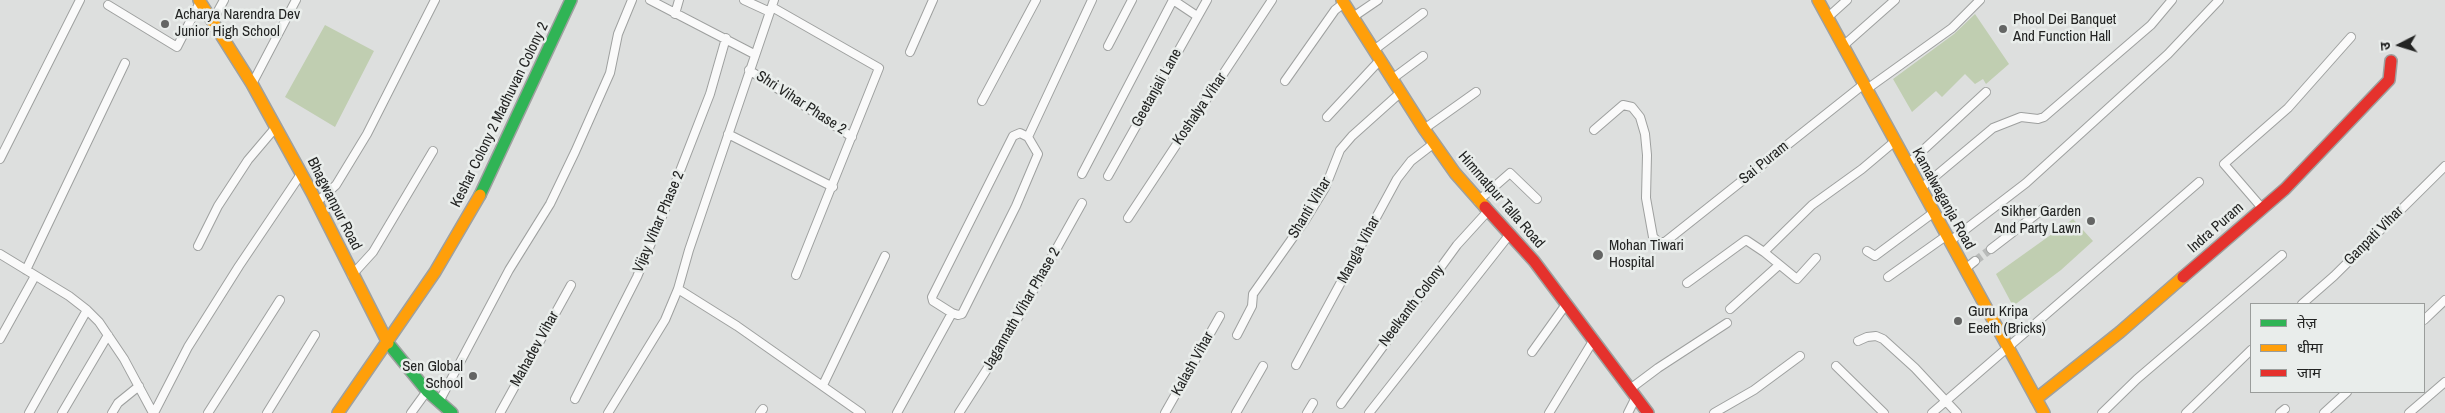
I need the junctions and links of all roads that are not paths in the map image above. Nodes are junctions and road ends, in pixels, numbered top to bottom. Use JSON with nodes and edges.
{"nodes":[{"id":1,"x":80,"y":0,"type":"edge"},
{"id":2,"x":224,"y":0,"type":"edge"},
{"id":3,"x":296,"y":0,"type":"edge"},
{"id":4,"x":435,"y":0,"type":"edge"},
{"id":5,"x":571,"y":0,"type":"edge"},
{"id":6,"x":632,"y":0,"type":"edge"},
{"id":7,"x":650,"y":0,"type":"edge"},
{"id":8,"x":679,"y":0,"type":"edge"},
{"id":9,"x":744,"y":0,"type":"edge"},
{"id":10,"x":933,"y":0,"type":"edge"},
{"id":11,"x":1036,"y":0,"type":"edge"},
{"id":12,"x":1092,"y":0,"type":"edge"},
{"id":13,"x":1132,"y":0,"type":"edge"},
{"id":14,"x":1173,"y":0,"type":"edge"},
{"id":15,"x":1207,"y":0,"type":"edge"},
{"id":16,"x":1272,"y":0,"type":"edge"},
{"id":17,"x":1378,"y":0,"type":"edge"},
{"id":18,"x":1818,"y":0,"type":"edge"},
{"id":19,"x":1847,"y":0,"type":"edge"},
{"id":20,"x":1895,"y":0,"type":"edge"},
{"id":21,"x":1980,"y":0,"type":"edge"},
{"id":22,"x":2172,"y":0,"type":"edge"},
{"id":23,"x":2219,"y":0,"type":"edge"},
{"id":24,"x":200,"y":1,"type":"edge"},
{"id":25,"x":1343,"y":1,"type":"edge"},
{"id":26,"x":108,"y":5,"type":"dead end"},
{"id":27,"x":772,"y":6,"type":"edge"},
{"id":28,"x":1423,"y":13,"type":"dead end"},
{"id":29,"x":676,"y":14,"type":"junction"},
{"id":30,"x":1197,"y":16,"type":"junction"},
{"id":31,"x":1354,"y":17,"type":"junction"},
{"id":32,"x":1827,"y":18,"type":"junction"},
{"id":33,"x":212,"y":22,"type":"junction"},
{"id":34,"x":2352,"y":37,"type":"dead end"},
{"id":35,"x":726,"y":38,"type":"junction"},
{"id":36,"x":1108,"y":46,"type":"dead end"},
{"id":37,"x":1843,"y":46,"type":"junction"},
{"id":38,"x":910,"y":52,"type":"dead end"},
{"id":39,"x":754,"y":54,"type":"junction"},
{"id":40,"x":1377,"y":55,"type":"junction"},
{"id":41,"x":1423,"y":56,"type":"dead end"},
{"id":42,"x":2391,"y":61,"type":"dead end"},
{"id":43,"x":125,"y":63,"type":"dead end"},
{"id":44,"x":749,"y":70,"type":"junction"},
{"id":45,"x":1392,"y":79,"type":"junction"},
{"id":46,"x":1285,"y":81,"type":"dead end"},
{"id":47,"x":252,"y":84,"type":"junction"},
{"id":48,"x":1865,"y":87,"type":"junction"},
{"id":49,"x":1476,"y":92,"type":"dead end"},
{"id":50,"x":1986,"y":92,"type":"dead end"},
{"id":51,"x":1400,"y":93,"type":"junction"},
{"id":52,"x":982,"y":101,"type":"dead end"},
{"id":53,"x":1326,"y":117,"type":"dead end"},
{"id":54,"x":276,"y":127,"type":"junction"},
{"id":55,"x":1424,"y":129,"type":"junction"},
{"id":56,"x":1594,"y":130,"type":"dead end"},
{"id":57,"x":728,"y":134,"type":"junction"},
{"id":58,"x":852,"y":137,"type":"junction"},
{"id":59,"x":1028,"y":137,"type":"junction"},
{"id":60,"x":1894,"y":142,"type":"junction"},
{"id":61,"x":1434,"y":144,"type":"junction"},
{"id":62,"x":432,"y":151,"type":"dead end"},
{"id":63,"x":0,"y":159,"type":"edge"},
{"id":64,"x":1907,"y":165,"type":"junction"},
{"id":65,"x":2445,"y":166,"type":"edge"},
{"id":66,"x":302,"y":174,"type":"junction"},
{"id":67,"x":1082,"y":174,"type":"dead end"},
{"id":68,"x":1108,"y":176,"type":"dead end"},
{"id":69,"x":2199,"y":182,"type":"dead end"},
{"id":70,"x":833,"y":187,"type":"junction"},
{"id":71,"x":1920,"y":189,"type":"junction"},
{"id":72,"x":1536,"y":199,"type":"dead end"},
{"id":73,"x":1478,"y":201,"type":"junction"},
{"id":74,"x":317,"y":202,"type":"junction"},
{"id":75,"x":1082,"y":204,"type":"dead end"},
{"id":76,"x":2043,"y":208,"type":"dead end"},
{"id":77,"x":2262,"y":208,"type":"junction"},
{"id":78,"x":1488,"y":211,"type":"junction"},
{"id":79,"x":1933,"y":213,"type":"junction"},
{"id":80,"x":1128,"y":218,"type":"dead end"},
{"id":81,"x":1510,"y":234,"type":"junction"},
{"id":82,"x":1948,"y":239,"type":"junction"},
{"id":83,"x":198,"y":246,"type":"dead end"},
{"id":84,"x":1991,"y":249,"type":"tunnel mouth"},
{"id":85,"x":1867,"y":251,"type":"dead end"},
{"id":86,"x":1764,"y":252,"type":"junction"},
{"id":87,"x":0,"y":254,"type":"edge"},
{"id":88,"x":2282,"y":255,"type":"dead end"},
{"id":89,"x":884,"y":256,"type":"dead end"},
{"id":90,"x":1816,"y":258,"type":"dead end"},
{"id":91,"x":1976,"y":261,"type":"tunnel mouth"},
{"id":92,"x":1779,"y":265,"type":"junction"},
{"id":93,"x":1965,"y":269,"type":"junction"},
{"id":94,"x":26,"y":270,"type":"junction"},
{"id":95,"x":352,"y":274,"type":"junction"},
{"id":96,"x":796,"y":275,"type":"dead end"},
{"id":97,"x":35,"y":276,"type":"junction"},
{"id":98,"x":1888,"y":277,"type":"dead end"},
{"id":99,"x":1687,"y":283,"type":"dead end"},
{"id":100,"x":571,"y":285,"type":"dead end"},
{"id":101,"x":678,"y":289,"type":"junction"},
{"id":102,"x":280,"y":300,"type":"dead end"},
{"id":103,"x":2445,"y":300,"type":"edge"},
{"id":104,"x":1567,"y":303,"type":"junction"},
{"id":105,"x":2303,"y":303,"type":"edge"},
{"id":106,"x":1730,"y":308,"type":"dead end"},
{"id":107,"x":87,"y":310,"type":"junction"},
{"id":108,"x":952,"y":313,"type":"junction"},
{"id":109,"x":1220,"y":316,"type":"dead end"},
{"id":110,"x":2425,"y":319,"type":"edge"},
{"id":111,"x":1727,"y":323,"type":"dead end"},
{"id":112,"x":108,"y":335,"type":"junction"},
{"id":113,"x":315,"y":335,"type":"dead end"},
{"id":114,"x":1238,"y":335,"type":"dead end"},
{"id":115,"x":0,"y":339,"type":"edge"},
{"id":116,"x":387,"y":341,"type":"junction"},
{"id":117,"x":1593,"y":341,"type":"junction"},
{"id":118,"x":1858,"y":341,"type":"dead end"},
{"id":119,"x":2008,"y":348,"type":"junction"},
{"id":120,"x":2250,"y":351,"type":"edge"},
{"id":121,"x":1532,"y":352,"type":"dead end"},
{"id":122,"x":1800,"y":356,"type":"dead end"},
{"id":123,"x":1296,"y":365,"type":"dead end"},
{"id":124,"x":1263,"y":366,"type":"dead end"},
{"id":125,"x":1836,"y":366,"type":"dead end"},
{"id":126,"x":2445,"y":382,"type":"edge"},
{"id":127,"x":823,"y":385,"type":"junction"},
{"id":128,"x":139,"y":386,"type":"junction"},
{"id":129,"x":427,"y":391,"type":"junction"},
{"id":130,"x":1633,"y":393,"type":"junction"},
{"id":131,"x":2346,"y":393,"type":"edge"},
{"id":132,"x":575,"y":399,"type":"dead end"},
{"id":133,"x":2036,"y":399,"type":"junction"},
{"id":134,"x":439,"y":402,"type":"junction"},
{"id":135,"x":1946,"y":402,"type":"junction"},
{"id":136,"x":1313,"y":403,"type":"dead end"},
{"id":137,"x":1341,"y":404,"type":"dead end"},
{"id":138,"x":28,"y":413,"type":"edge"},
{"id":139,"x":62,"y":413,"type":"edge"},
{"id":140,"x":112,"y":413,"type":"edge"},
{"id":141,"x":153,"y":413,"type":"edge"},
{"id":142,"x":208,"y":413,"type":"edge"},
{"id":143,"x":267,"y":413,"type":"edge"},
{"id":144,"x":338,"y":413,"type":"edge"},
{"id":145,"x":411,"y":413,"type":"edge"},
{"id":146,"x":452,"y":413,"type":"edge"},
{"id":147,"x":500,"y":413,"type":"edge"},
{"id":148,"x":608,"y":413,"type":"edge"},
{"id":149,"x":861,"y":413,"type":"edge"},
{"id":150,"x":896,"y":413,"type":"edge"},
{"id":151,"x":959,"y":413,"type":"edge"},
{"id":152,"x":1166,"y":413,"type":"edge"},
{"id":153,"x":1236,"y":413,"type":"edge"},
{"id":154,"x":1307,"y":413,"type":"edge"},
{"id":155,"x":1369,"y":413,"type":"edge"},
{"id":156,"x":1549,"y":413,"type":"edge"},
{"id":157,"x":1628,"y":413,"type":"edge"},
{"id":158,"x":1648,"y":413,"type":"edge"},
{"id":159,"x":1714,"y":413,"type":"edge"},
{"id":160,"x":1884,"y":413,"type":"edge"},
{"id":161,"x":1932,"y":413,"type":"edge"},
{"id":162,"x":1957,"y":413,"type":"edge"},
{"id":163,"x":2044,"y":413,"type":"edge"},
{"id":164,"x":2102,"y":413,"type":"edge"},
{"id":165,"x":2186,"y":413,"type":"edge"},
{"id":166,"x":2324,"y":413,"type":"edge"},
{"id":167,"x":2409,"y":413,"type":"edge"}],
"edges":[{"from":1,"to":63,"type":"street"},
{"from":2,"to":33,"type":"street"},
{"from":3,"to":47,"type":"street"},
{"from":4,"to":74,"type":"street"},
{"from":5,"to":116,"type":"street","name":"Keshar Colony 2 Madhuvan Colony 2"},
{"from":6,"to":134,"type":"street"},
{"from":7,"to":29,"type":"street"},
{"from":8,"to":29,"type":"street"},
{"from":9,"to":27,"type":"street"},
{"from":10,"to":38,"type":"street"},
{"from":11,"to":52,"type":"street"},
{"from":12,"to":59,"type":"street"},
{"from":13,"to":36,"type":"street"},
{"from":14,"to":30,"type":"street"},
{"from":14,"to":67,"type":"street"},
{"from":15,"to":30,"type":"street","name":"Geetanjali Lane"},
{"from":16,"to":80,"type":"street","name":"Koshalya Vihar"},
{"from":17,"to":31,"type":"street"},
{"from":18,"to":32,"type":"street","name":"Kamalwaganja Road"},
{"from":19,"to":32,"type":"street"},
{"from":20,"to":37,"type":"street"},
{"from":21,"to":48,"type":"street","name":"Sai Puram"},
{"from":22,"to":71,"type":"street"},
{"from":23,"to":82,"type":"street"},
{"from":24,"to":26,"type":"street"},
{"from":24,"to":33,"type":"street","name":"Bhagwanpur Road"},
{"from":25,"to":31,"type":"street","name":"Himmatpur Talla Road"},
{"from":25,"to":46,"type":"street"},
{"from":27,"to":39,"type":"street"},
{"from":27,"to":58,"type":"street"},
{"from":28,"to":40,"type":"street"},
{"from":29,"to":35,"type":"street"},
{"from":30,"to":68,"type":"street","name":"Geetanjali Lane"},
{"from":31,"to":40,"type":"street","name":"Himmatpur Talla Road"},
{"from":32,"to":37,"type":"street","name":"Kamalwaganja Road"},
{"from":33,"to":47,"type":"street","name":"Bhagwanpur Road"},
{"from":34,"to":77,"type":"street"},
{"from":35,"to":39,"type":"street"},
{"from":35,"to":132,"type":"street","name":"Vijay Vihar Phase 2"},
{"from":37,"to":48,"type":"street","name":"Kamalwaganja Road"},
{"from":39,"to":44,"type":"street"},
{"from":40,"to":45,"type":"street","name":"Himmatpur Talla Road"},
{"from":40,"to":53,"type":"street"},
{"from":41,"to":45,"type":"street"},
{"from":42,"to":77,"type":"street","name":"Indra Puram"},
{"from":43,"to":94,"type":"street"},
{"from":44,"to":57,"type":"street"},
{"from":44,"to":58,"type":"street","name":"Shri Vihar Phase 2"},
{"from":45,"to":51,"type":"street","name":"Himmatpur Talla Road"},
{"from":47,"to":54,"type":"street","name":"Bhagwanpur Road"},
{"from":48,"to":56,"type":"street","name":"Sai Puram"},
{"from":48,"to":60,"type":"street","name":"Kamalwaganja Road"},
{"from":49,"to":55,"type":"street"},
{"from":50,"to":64,"type":"street"},
{"from":51,"to":55,"type":"street","name":"Himmatpur Talla Road"},
{"from":51,"to":114,"type":"street","name":"Shanti Vihar"},
{"from":54,"to":66,"type":"street","name":"Bhagwanpur Road"},
{"from":54,"to":83,"type":"street"},
{"from":55,"to":61,"type":"street","name":"Himmatpur Talla Road"},
{"from":57,"to":70,"type":"street"},
{"from":57,"to":101,"type":"street"},
{"from":58,"to":70,"type":"street"},
{"from":59,"to":108,"type":"street"},
{"from":59,"to":108,"type":"street"},
{"from":60,"to":64,"type":"street","name":"Kamalwaganja Road"},
{"from":60,"to":86,"type":"street"},
{"from":61,"to":73,"type":"street","name":"Himmatpur Talla Road"},
{"from":61,"to":123,"type":"street","name":"Mangla Vihar"},
{"from":62,"to":95,"type":"street"},
{"from":64,"to":71,"type":"street","name":"Kamalwaganja Road"},
{"from":65,"to":105,"type":"street","name":"Ganpati Vihar"},
{"from":66,"to":74,"type":"street","name":"Bhagwanpur Road"},
{"from":66,"to":141,"type":"street"},
{"from":69,"to":119,"type":"street"},
{"from":70,"to":96,"type":"street"},
{"from":71,"to":79,"type":"street","name":"Kamalwaganja Road"},
{"from":72,"to":73,"type":"street"},
{"from":73,"to":78,"type":"street","name":"Himmatpur Talla Road"},
{"from":74,"to":95,"type":"street","name":"Bhagwanpur Road"},
{"from":75,"to":151,"type":"street","name":"Jagannath Vihar Phase 2"},
{"from":76,"to":84,"type":"street"},
{"from":77,"to":133,"type":"street","name":"Indra Puram"},
{"from":78,"to":81,"type":"street","name":"Himmatpur Talla Road"},
{"from":78,"to":137,"type":"street","name":"Neelkanth Colony"},
{"from":79,"to":82,"type":"street","name":"Kamalwaganja Road"},
{"from":79,"to":85,"type":"street"},
{"from":81,"to":104,"type":"street","name":"Himmatpur Talla Road"},
{"from":81,"to":155,"type":"street"},
{"from":82,"to":93,"type":"street","name":"Kamalwaganja Road"},
{"from":82,"to":98,"type":"street"},
{"from":86,"to":92,"type":"street"},
{"from":86,"to":99,"type":"street"},
{"from":87,"to":94,"type":"street"},
{"from":88,"to":164,"type":"street"},
{"from":89,"to":127,"type":"street"},
{"from":90,"to":92,"type":"street"},
{"from":91,"to":93,"type":"street"},
{"from":92,"to":106,"type":"street"},
{"from":93,"to":119,"type":"street","name":"Kamalwaganja Road"},
{"from":94,"to":97,"type":"street"},
{"from":95,"to":116,"type":"street","name":"Bhagwanpur Road"},
{"from":97,"to":107,"type":"street"},
{"from":97,"to":115,"type":"street"},
{"from":100,"to":147,"type":"street","name":"Mahadev Vihar"},
{"from":101,"to":127,"type":"street"},
{"from":101,"to":148,"type":"street"},
{"from":102,"to":142,"type":"street"},
{"from":103,"to":110,"type":"street"},
{"from":104,"to":117,"type":"street","name":"Himmatpur Talla Road"},
{"from":104,"to":121,"type":"street"},
{"from":107,"to":112,"type":"street"},
{"from":107,"to":138,"type":"street"},
{"from":108,"to":150,"type":"street"},
{"from":109,"to":152,"type":"street","name":"Kalash Vihar"},
{"from":111,"to":130,"type":"street"},
{"from":112,"to":128,"type":"street"},
{"from":112,"to":139,"type":"street"},
{"from":113,"to":143,"type":"street"},
{"from":116,"to":129,"type":"street","name":"Bhagwanpur Road"},
{"from":116,"to":144,"type":"street","name":"Keshar Colony 2 Madhuvan Colony 2"},
{"from":117,"to":130,"type":"street","name":"Himmatpur Talla Road"},
{"from":117,"to":156,"type":"street"},
{"from":118,"to":135,"type":"street"},
{"from":119,"to":133,"type":"street","name":"Kamalwaganja Road"},
{"from":119,"to":135,"type":"street"},
{"from":120,"to":165,"type":"street"},
{"from":122,"to":159,"type":"street"},
{"from":124,"to":153,"type":"street"},
{"from":125,"to":160,"type":"street"},
{"from":126,"to":167,"type":"street"},
{"from":127,"to":149,"type":"street"},
{"from":128,"to":140,"type":"street"},
{"from":128,"to":141,"type":"street"},
{"from":129,"to":134,"type":"street","name":"Bhagwanpur Road"},
{"from":129,"to":145,"type":"street"},
{"from":130,"to":157,"type":"street"},
{"from":130,"to":158,"type":"street","name":"Himmatpur Talla Road"},
{"from":131,"to":166,"type":"street"},
{"from":133,"to":163,"type":"street","name":"Kamalwaganja Road"},
{"from":134,"to":146,"type":"street","name":"Bhagwanpur Road"},
{"from":135,"to":161,"type":"street"},
{"from":135,"to":162,"type":"street"},
{"from":136,"to":154,"type":"street"}]}
